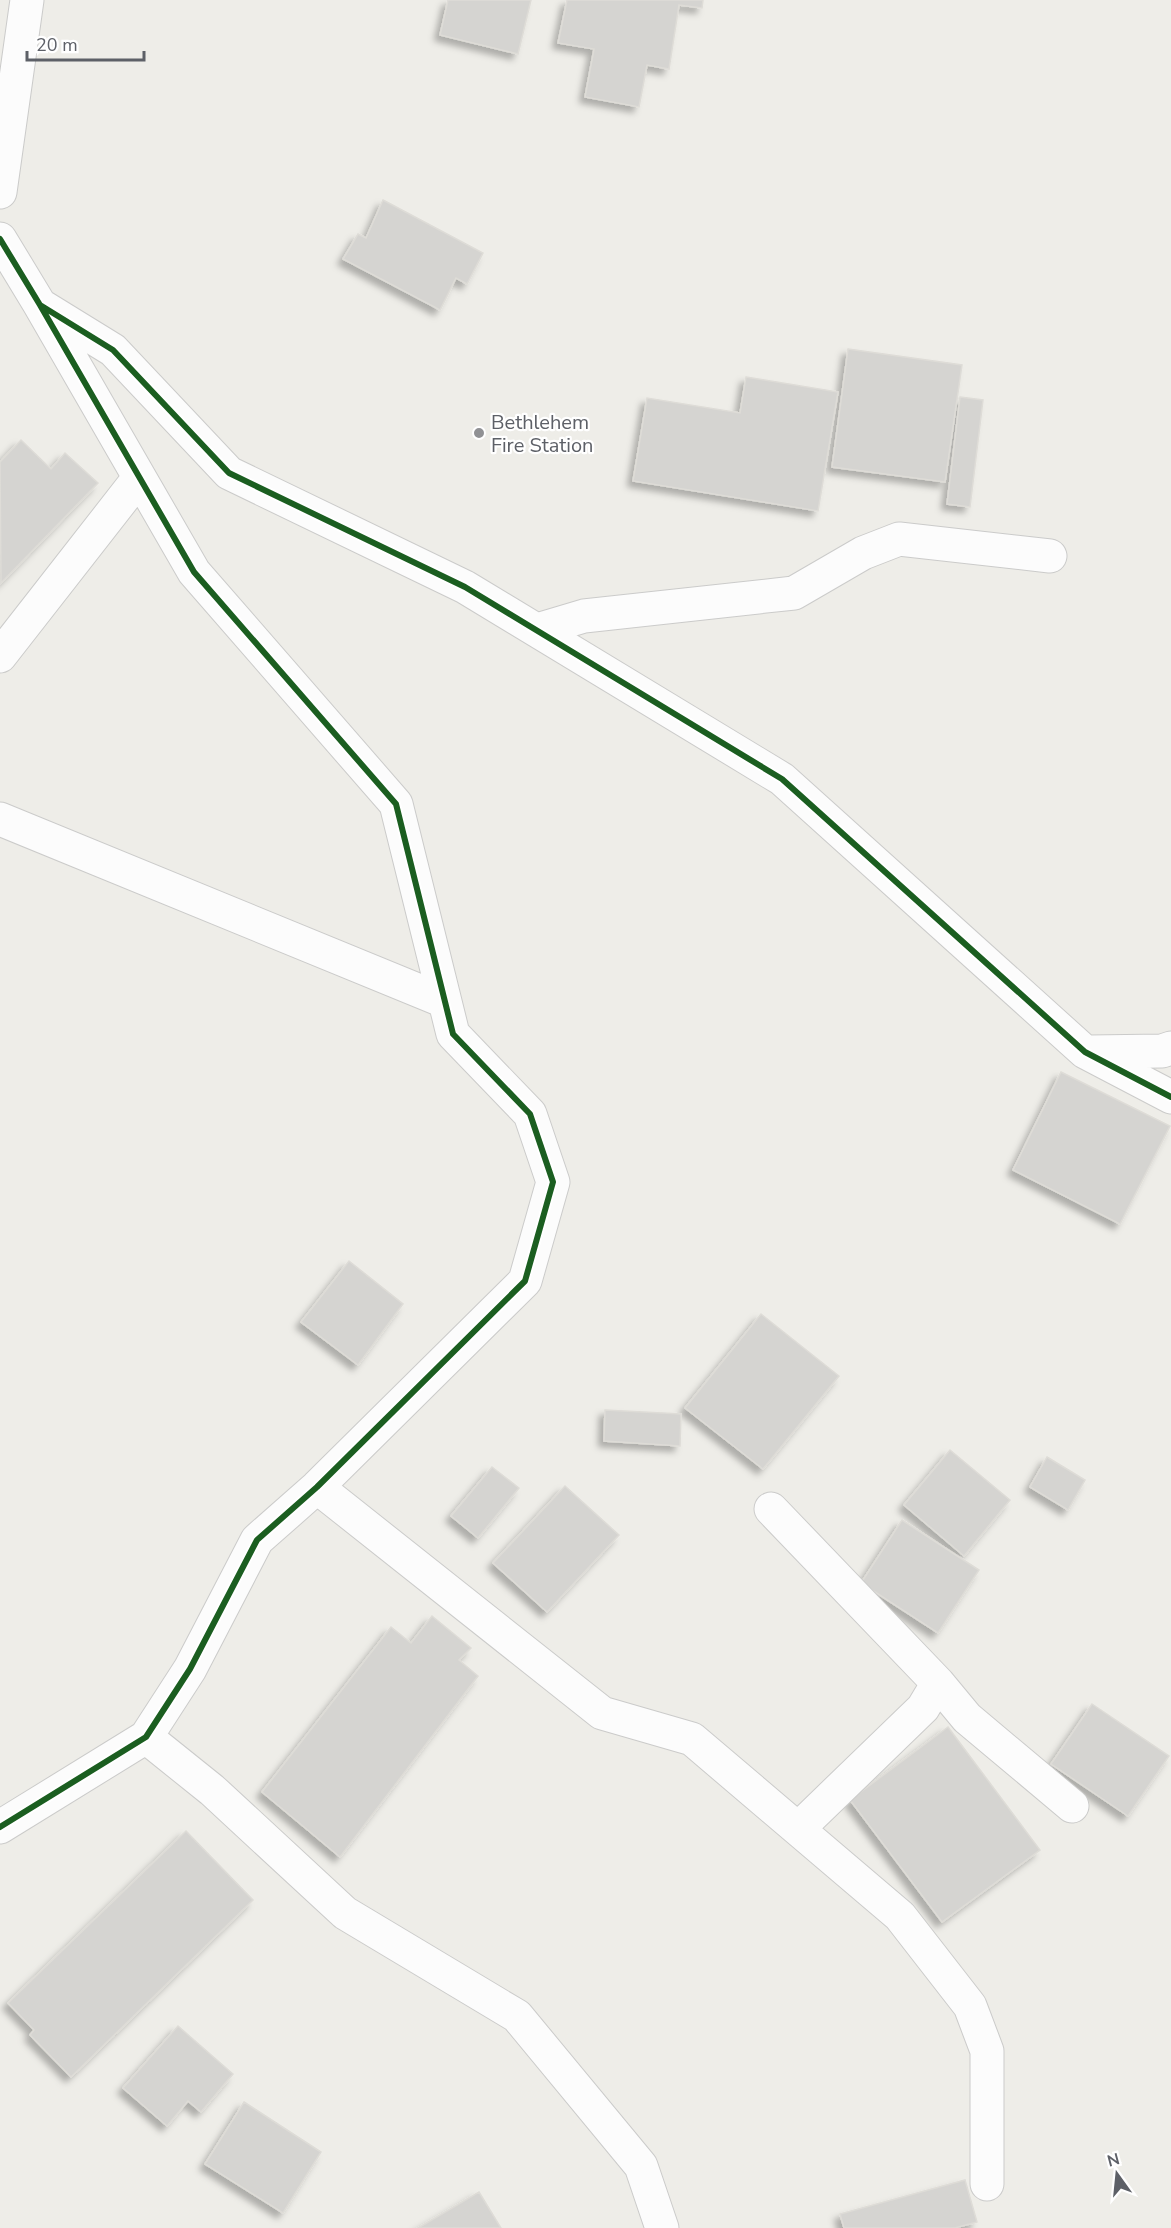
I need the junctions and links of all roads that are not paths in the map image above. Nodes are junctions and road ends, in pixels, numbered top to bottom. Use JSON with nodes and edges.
{"nodes":[{"id":1,"x":27,"y":0,"type":"edge"},
{"id":2,"x":0,"y":192,"type":"edge"},
{"id":3,"x":0,"y":238,"type":"edge"},
{"id":4,"x":40,"y":305,"type":"junction"},
{"id":5,"x":139,"y":477,"type":"junction"},
{"id":6,"x":1050,"y":556,"type":"dead end"},
{"id":7,"x":537,"y":630,"type":"junction"},
{"id":8,"x":0,"y":656,"type":"edge"},
{"id":9,"x":0,"y":819,"type":"edge"},
{"id":10,"x":444,"y":1000,"type":"junction"},
{"id":11,"x":1171,"y":1048,"type":"edge"},
{"id":12,"x":1085,"y":1052,"type":"junction"},
{"id":13,"x":1171,"y":1097,"type":"edge"},
{"id":14,"x":317,"y":1487,"type":"junction"},
{"id":15,"x":771,"y":1509,"type":"dead end"},
{"id":16,"x":938,"y":1683,"type":"junction"},
{"id":17,"x":146,"y":1737,"type":"junction"},
{"id":18,"x":1072,"y":1806,"type":"dead end"},
{"id":19,"x":0,"y":1827,"type":"edge"},
{"id":20,"x":798,"y":1829,"type":"junction"},
{"id":21,"x":987,"y":2184,"type":"dead end"},
{"id":22,"x":662,"y":2228,"type":"edge"}],
"edges":[{"from":1,"to":2,"type":"street"},
{"from":3,"to":4,"type":"street"},
{"from":4,"to":5,"type":"street"},
{"from":4,"to":7,"type":"street"},
{"from":5,"to":8,"type":"street"},
{"from":5,"to":10,"type":"street"},
{"from":6,"to":7,"type":"street"},
{"from":7,"to":12,"type":"street"},
{"from":9,"to":10,"type":"street"},
{"from":10,"to":14,"type":"street"},
{"from":11,"to":12,"type":"street"},
{"from":12,"to":13,"type":"street"},
{"from":14,"to":17,"type":"street"},
{"from":14,"to":20,"type":"street"},
{"from":15,"to":16,"type":"street"},
{"from":16,"to":18,"type":"street"},
{"from":16,"to":20,"type":"street"},
{"from":17,"to":19,"type":"street"},
{"from":17,"to":22,"type":"street"},
{"from":20,"to":21,"type":"street"}]}
